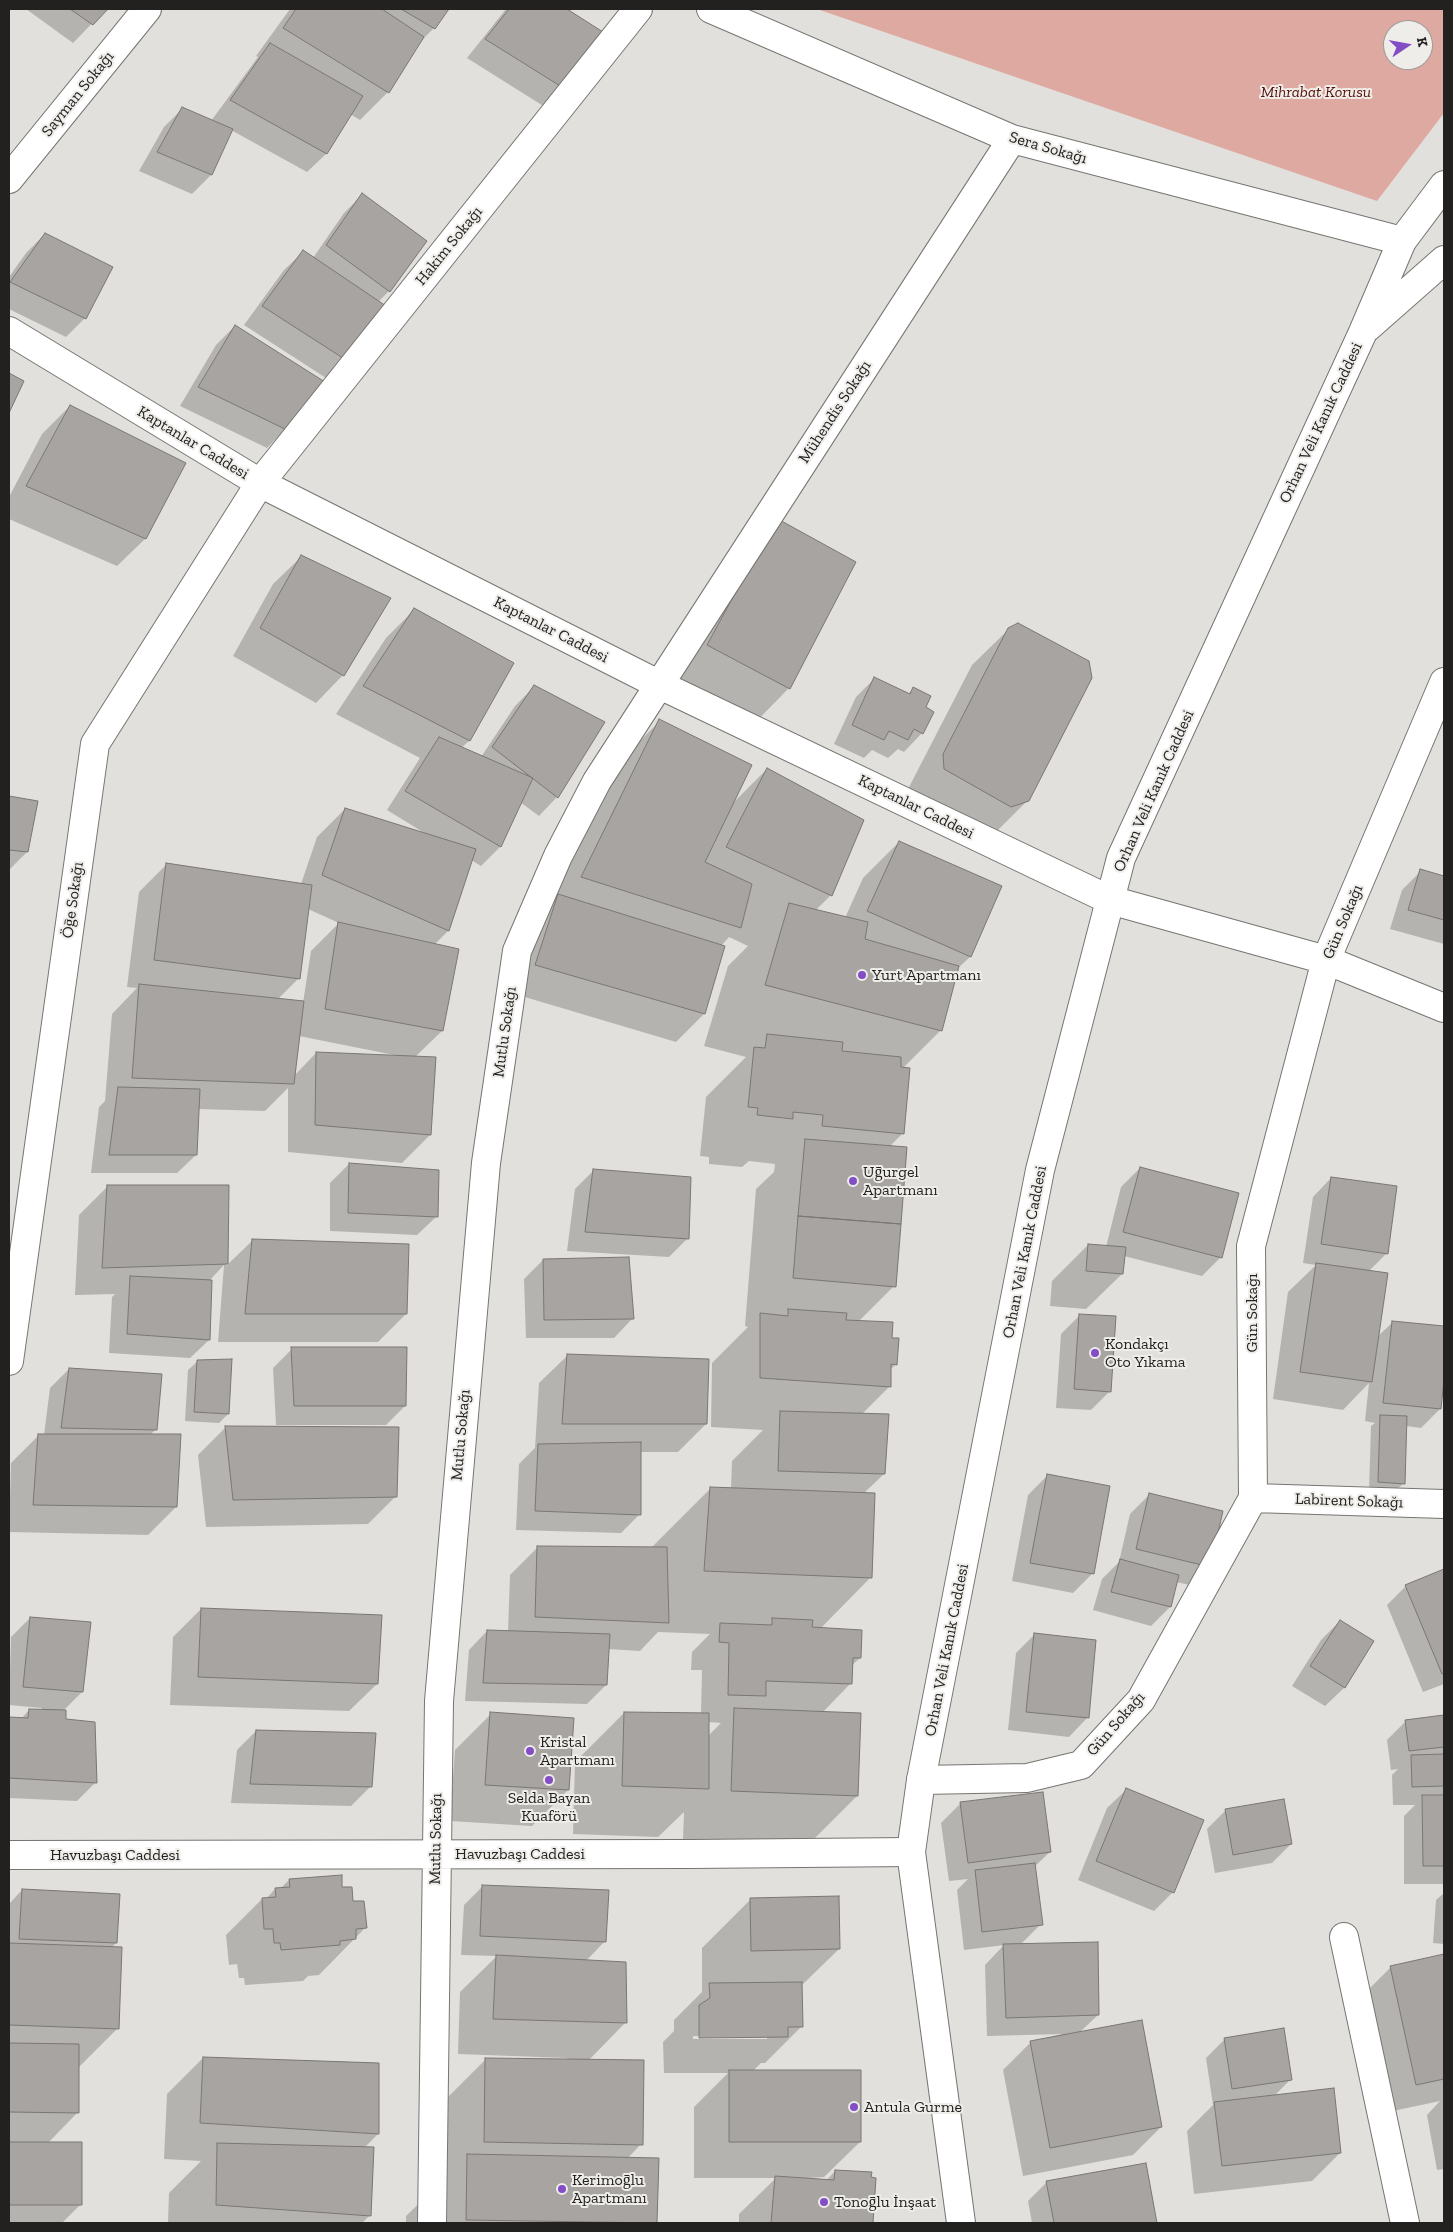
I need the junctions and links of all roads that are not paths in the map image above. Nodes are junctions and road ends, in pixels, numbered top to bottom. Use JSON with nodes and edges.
{"nodes":[{"id":1,"x":147,"y":9,"type":"edge"},
{"id":2,"x":638,"y":9,"type":"edge"},
{"id":3,"x":711,"y":9,"type":"edge"},
{"id":4,"x":1012,"y":139,"type":"junction"},
{"id":5,"x":9,"y":179,"type":"edge"},
{"id":6,"x":1444,"y":185,"type":"edge"},
{"id":7,"x":1402,"y":241,"type":"junction"},
{"id":8,"x":1444,"y":260,"type":"edge"},
{"id":9,"x":9,"y":331,"type":"edge"},
{"id":10,"x":1363,"y":332,"type":"junction"},
{"id":11,"x":260,"y":484,"type":"junction"},
{"id":12,"x":1444,"y":682,"type":"edge"},
{"id":13,"x":658,"y":684,"type":"junction"},
{"id":14,"x":1110,"y":900,"type":"junction"},
{"id":15,"x":1326,"y":960,"type":"junction"},
{"id":16,"x":1444,"y":1008,"type":"edge"},
{"id":17,"x":9,"y":1360,"type":"edge"},
{"id":18,"x":1253,"y":1498,"type":"junction"},
{"id":19,"x":1444,"y":1504,"type":"edge"},
{"id":20,"x":921,"y":1780,"type":"junction"},
{"id":21,"x":911,"y":1852,"type":"junction"},
{"id":22,"x":435,"y":1854,"type":"junction"},
{"id":23,"x":9,"y":1855,"type":"edge"},
{"id":24,"x":1344,"y":1937,"type":"dead end"},
{"id":25,"x":432,"y":2223,"type":"edge"},
{"id":26,"x":962,"y":2223,"type":"edge"},
{"id":27,"x":1404,"y":2223,"type":"edge"}],
"edges":[{"from":1,"to":5,"type":"street","name":"Sayman Sokağı"},
{"from":2,"to":11,"type":"street","name":"Hakim Sokağı"},
{"from":3,"to":4,"type":"street","name":"Sera Sokağı"},
{"from":4,"to":7,"type":"street","name":"Sera Sokağı"},
{"from":4,"to":13,"type":"street","name":"Mühendis Sokağı"},
{"from":6,"to":7,"type":"street","name":"Orhan Veli Kanık Caddesi"},
{"from":7,"to":10,"type":"street","name":"Orhan Veli Kanık Caddesi"},
{"from":8,"to":10,"type":"street"},
{"from":9,"to":11,"type":"street","name":"Kaptanlar Caddesi"},
{"from":10,"to":14,"type":"street","name":"Orhan Veli Kanık Caddesi"},
{"from":11,"to":13,"type":"street","name":"Kaptanlar Caddesi"},
{"from":11,"to":17,"type":"street","name":"Öḡe Sokağı"},
{"from":12,"to":15,"type":"street","name":"Gün Sokağı"},
{"from":13,"to":14,"type":"street","name":"Kaptanlar Caddesi"},
{"from":13,"to":22,"type":"street","name":"Mutlu Sokağı"},
{"from":14,"to":15,"type":"street","name":"Kaptanlar Caddesi"},
{"from":14,"to":20,"type":"street","name":"Orhan Veli Kanık Caddesi"},
{"from":15,"to":16,"type":"street","name":"Kaptanlar Caddesi"},
{"from":15,"to":18,"type":"street","name":"Gün Sokağı"},
{"from":18,"to":19,"type":"street","name":"Labirent Sokağı"},
{"from":18,"to":20,"type":"street","name":"Gün Sokağı"},
{"from":20,"to":21,"type":"street","name":"Orhan Veli Kanık Caddesi"},
{"from":21,"to":22,"type":"street","name":"Havuzbaşı Caddesi"},
{"from":21,"to":26,"type":"street","name":"Orhan Veli Kanık Caddesi"},
{"from":22,"to":23,"type":"street","name":"Havuzbaşı Caddesi"},
{"from":22,"to":25,"type":"street","name":"Mutlu Sokağı"},
{"from":24,"to":27,"type":"street"}]}
